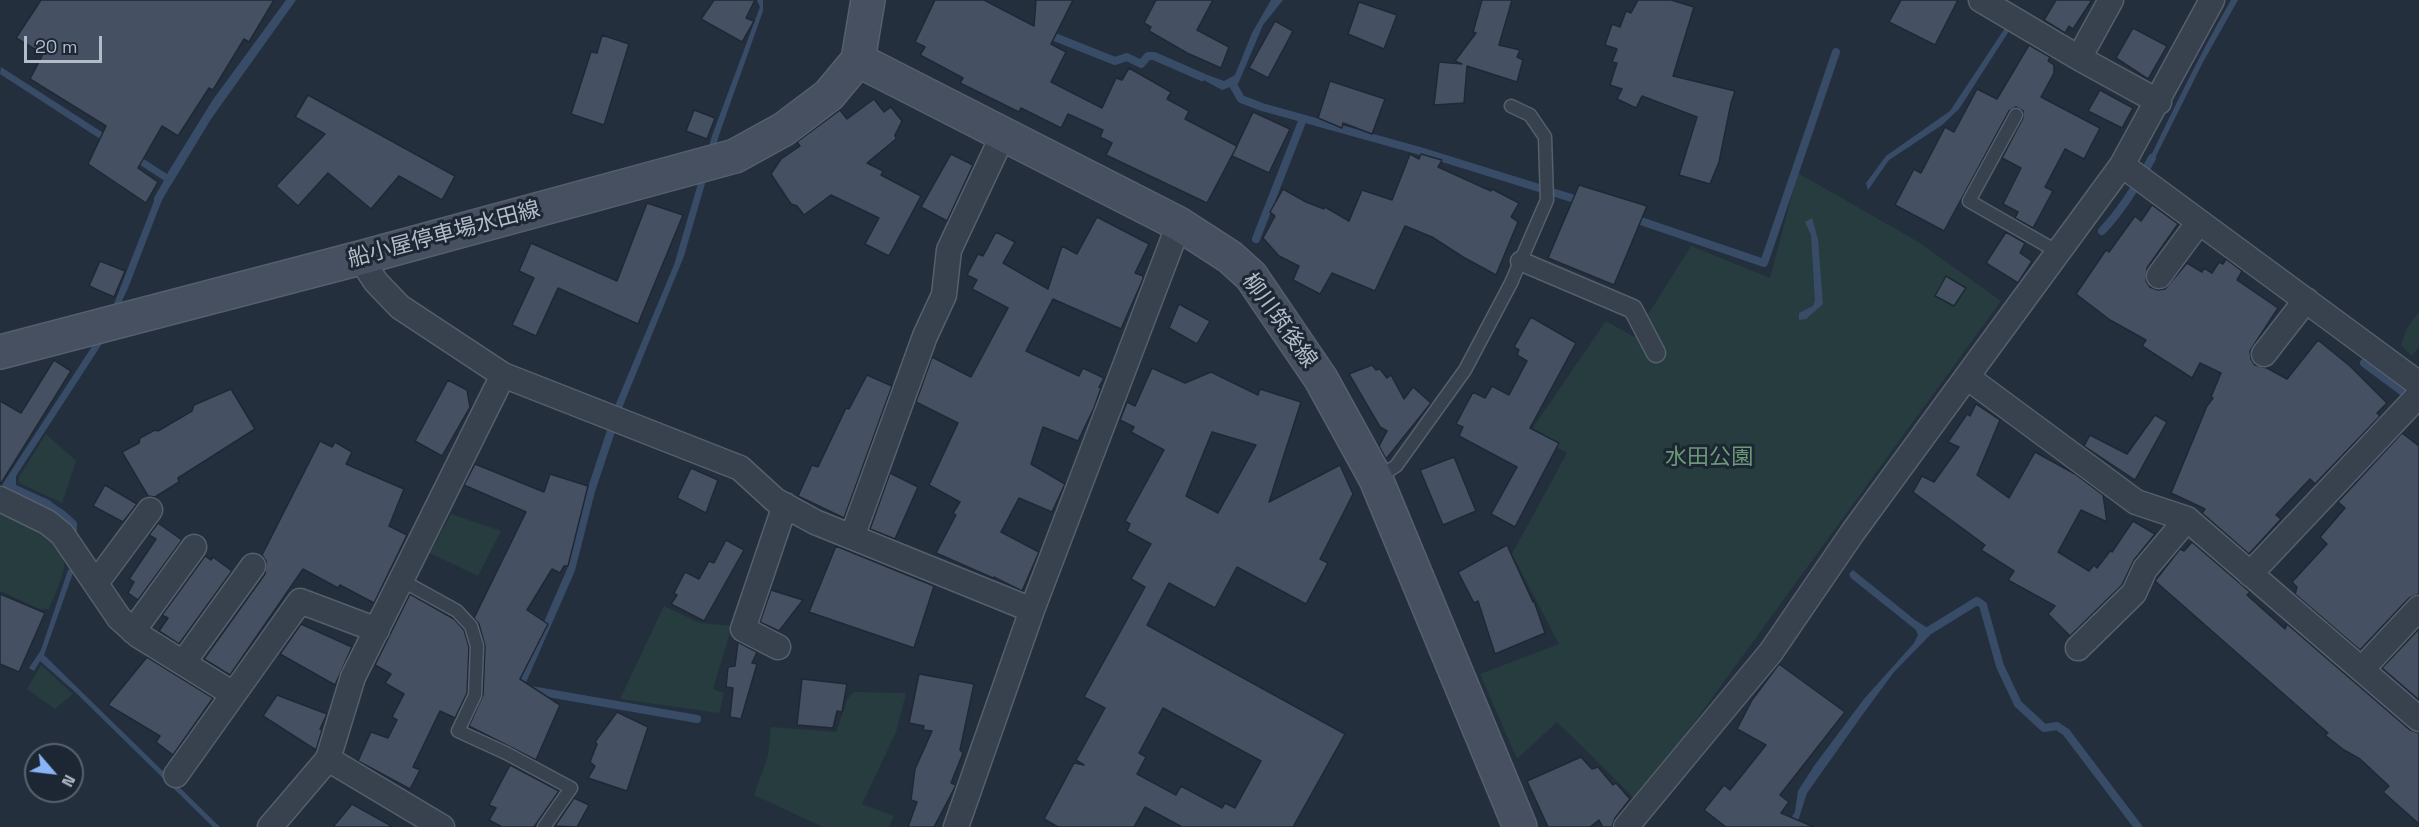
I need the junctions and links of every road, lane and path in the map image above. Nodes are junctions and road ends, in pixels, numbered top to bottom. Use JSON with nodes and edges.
{"nodes":[{"id":1,"x":868,"y":0,"type":"edge"},
{"id":2,"x":1981,"y":0,"type":"edge"},
{"id":3,"x":2111,"y":0,"type":"edge"},
{"id":4,"x":2212,"y":0,"type":"edge"},
{"id":5,"x":2079,"y":58,"type":"junction"},
{"id":6,"x":858,"y":60,"type":"junction"},
{"id":7,"x":2159,"y":102,"type":"junction"},
{"id":8,"x":1511,"y":106,"type":"dead end"},
{"id":9,"x":2016,"y":116,"type":"dead end"},
{"id":10,"x":1003,"y":135,"type":"junction"},
{"id":11,"x":2122,"y":165,"type":"junction"},
{"id":12,"x":2199,"y":222,"type":"junction"},
{"id":13,"x":1179,"y":224,"type":"junction"},
{"id":14,"x":2058,"y":252,"type":"junction"},
{"id":15,"x":360,"y":258,"type":"junction"},
{"id":16,"x":1520,"y":261,"type":"junction"},
{"id":17,"x":2159,"y":276,"type":"dead end"},
{"id":18,"x":2306,"y":300,"type":"junction"},
{"id":19,"x":0,"y":352,"type":"edge"},
{"id":20,"x":1656,"y":353,"type":"dead end"},
{"id":21,"x":2264,"y":354,"type":"dead end"},
{"id":22,"x":503,"y":375,"type":"junction"},
{"id":23,"x":1966,"y":377,"type":"junction"},
{"id":24,"x":2419,"y":384,"type":"edge"},
{"id":25,"x":2419,"y":395,"type":"edge"},
{"id":26,"x":1376,"y":478,"type":"junction"},
{"id":27,"x":0,"y":499,"type":"edge"},
{"id":28,"x":785,"y":506,"type":"junction"},
{"id":29,"x":150,"y":510,"type":"dead end"},
{"id":30,"x":2187,"y":519,"type":"junction"},
{"id":31,"x":852,"y":537,"type":"junction"},
{"id":32,"x":194,"y":548,"type":"dead end"},
{"id":33,"x":253,"y":566,"type":"dead end"},
{"id":34,"x":2250,"y":574,"type":"junction"},
{"id":35,"x":401,"y":580,"type":"junction"},
{"id":36,"x":96,"y":583,"type":"junction"},
{"id":37,"x":2419,"y":608,"type":"edge"},
{"id":38,"x":1032,"y":610,"type":"junction"},
{"id":39,"x":377,"y":630,"type":"junction"},
{"id":40,"x":133,"y":631,"type":"junction"},
{"id":41,"x":778,"y":647,"type":"dead end"},
{"id":42,"x":2079,"y":648,"type":"dead end"},
{"id":43,"x":183,"y":663,"type":"junction"},
{"id":44,"x":2361,"y":669,"type":"junction"},
{"id":45,"x":233,"y":694,"type":"junction"},
{"id":46,"x":2419,"y":719,"type":"edge"},
{"id":47,"x":328,"y":759,"type":"junction"},
{"id":48,"x":176,"y":775,"type":"dead end"},
{"id":49,"x":437,"y":826,"type":"edge"},
{"id":50,"x":270,"y":827,"type":"edge"},
{"id":51,"x":544,"y":827,"type":"edge"},
{"id":52,"x":956,"y":827,"type":"edge"},
{"id":53,"x":1520,"y":827,"type":"edge"},
{"id":54,"x":1626,"y":827,"type":"edge"}],
"edges":[{"from":1,"to":6,"type":"main road"},
{"from":2,"to":5,"type":"street"},
{"from":3,"to":5,"type":"street"},
{"from":4,"to":7,"type":"street"},
{"from":5,"to":7,"type":"street"},
{"from":6,"to":10,"type":"main road","name":"柳川筑後線"},
{"from":6,"to":15,"type":"main road","name":"船小屋停車場水田線"},
{"from":7,"to":11,"type":"street"},
{"from":8,"to":16,"type":"lane"},
{"from":9,"to":14,"type":"lane"},
{"from":10,"to":13,"type":"main road","name":"柳川筑後線"},
{"from":10,"to":31,"type":"street"},
{"from":11,"to":12,"type":"street"},
{"from":11,"to":14,"type":"street"},
{"from":12,"to":17,"type":"street"},
{"from":12,"to":18,"type":"street"},
{"from":13,"to":26,"type":"main road","name":"柳川筑後線"},
{"from":13,"to":38,"type":"street"},
{"from":14,"to":23,"type":"street"},
{"from":15,"to":19,"type":"main road","name":"船小屋停車場水田線"},
{"from":15,"to":22,"type":"street"},
{"from":16,"to":20,"type":"street"},
{"from":16,"to":26,"type":"lane"},
{"from":18,"to":21,"type":"street"},
{"from":18,"to":24,"type":"street"},
{"from":22,"to":28,"type":"street"},
{"from":22,"to":35,"type":"street"},
{"from":23,"to":30,"type":"street"},
{"from":23,"to":54,"type":"street"},
{"from":25,"to":34,"type":"street"},
{"from":26,"to":53,"type":"main road","name":"柳川筑後線"},
{"from":27,"to":36,"type":"street"},
{"from":28,"to":31,"type":"street"},
{"from":28,"to":41,"type":"street"},
{"from":29,"to":36,"type":"street"},
{"from":30,"to":34,"type":"street"},
{"from":30,"to":42,"type":"street"},
{"from":31,"to":38,"type":"street"},
{"from":32,"to":40,"type":"street"},
{"from":33,"to":43,"type":"street"},
{"from":34,"to":44,"type":"street"},
{"from":35,"to":39,"type":"street"},
{"from":35,"to":51,"type":"lane"},
{"from":36,"to":40,"type":"street"},
{"from":37,"to":44,"type":"street"},
{"from":38,"to":52,"type":"street"},
{"from":39,"to":45,"type":"street"},
{"from":39,"to":47,"type":"street"},
{"from":40,"to":43,"type":"street"},
{"from":43,"to":45,"type":"street"},
{"from":44,"to":46,"type":"street"},
{"from":45,"to":48,"type":"street"},
{"from":47,"to":49,"type":"street"},
{"from":47,"to":50,"type":"street"}]}
